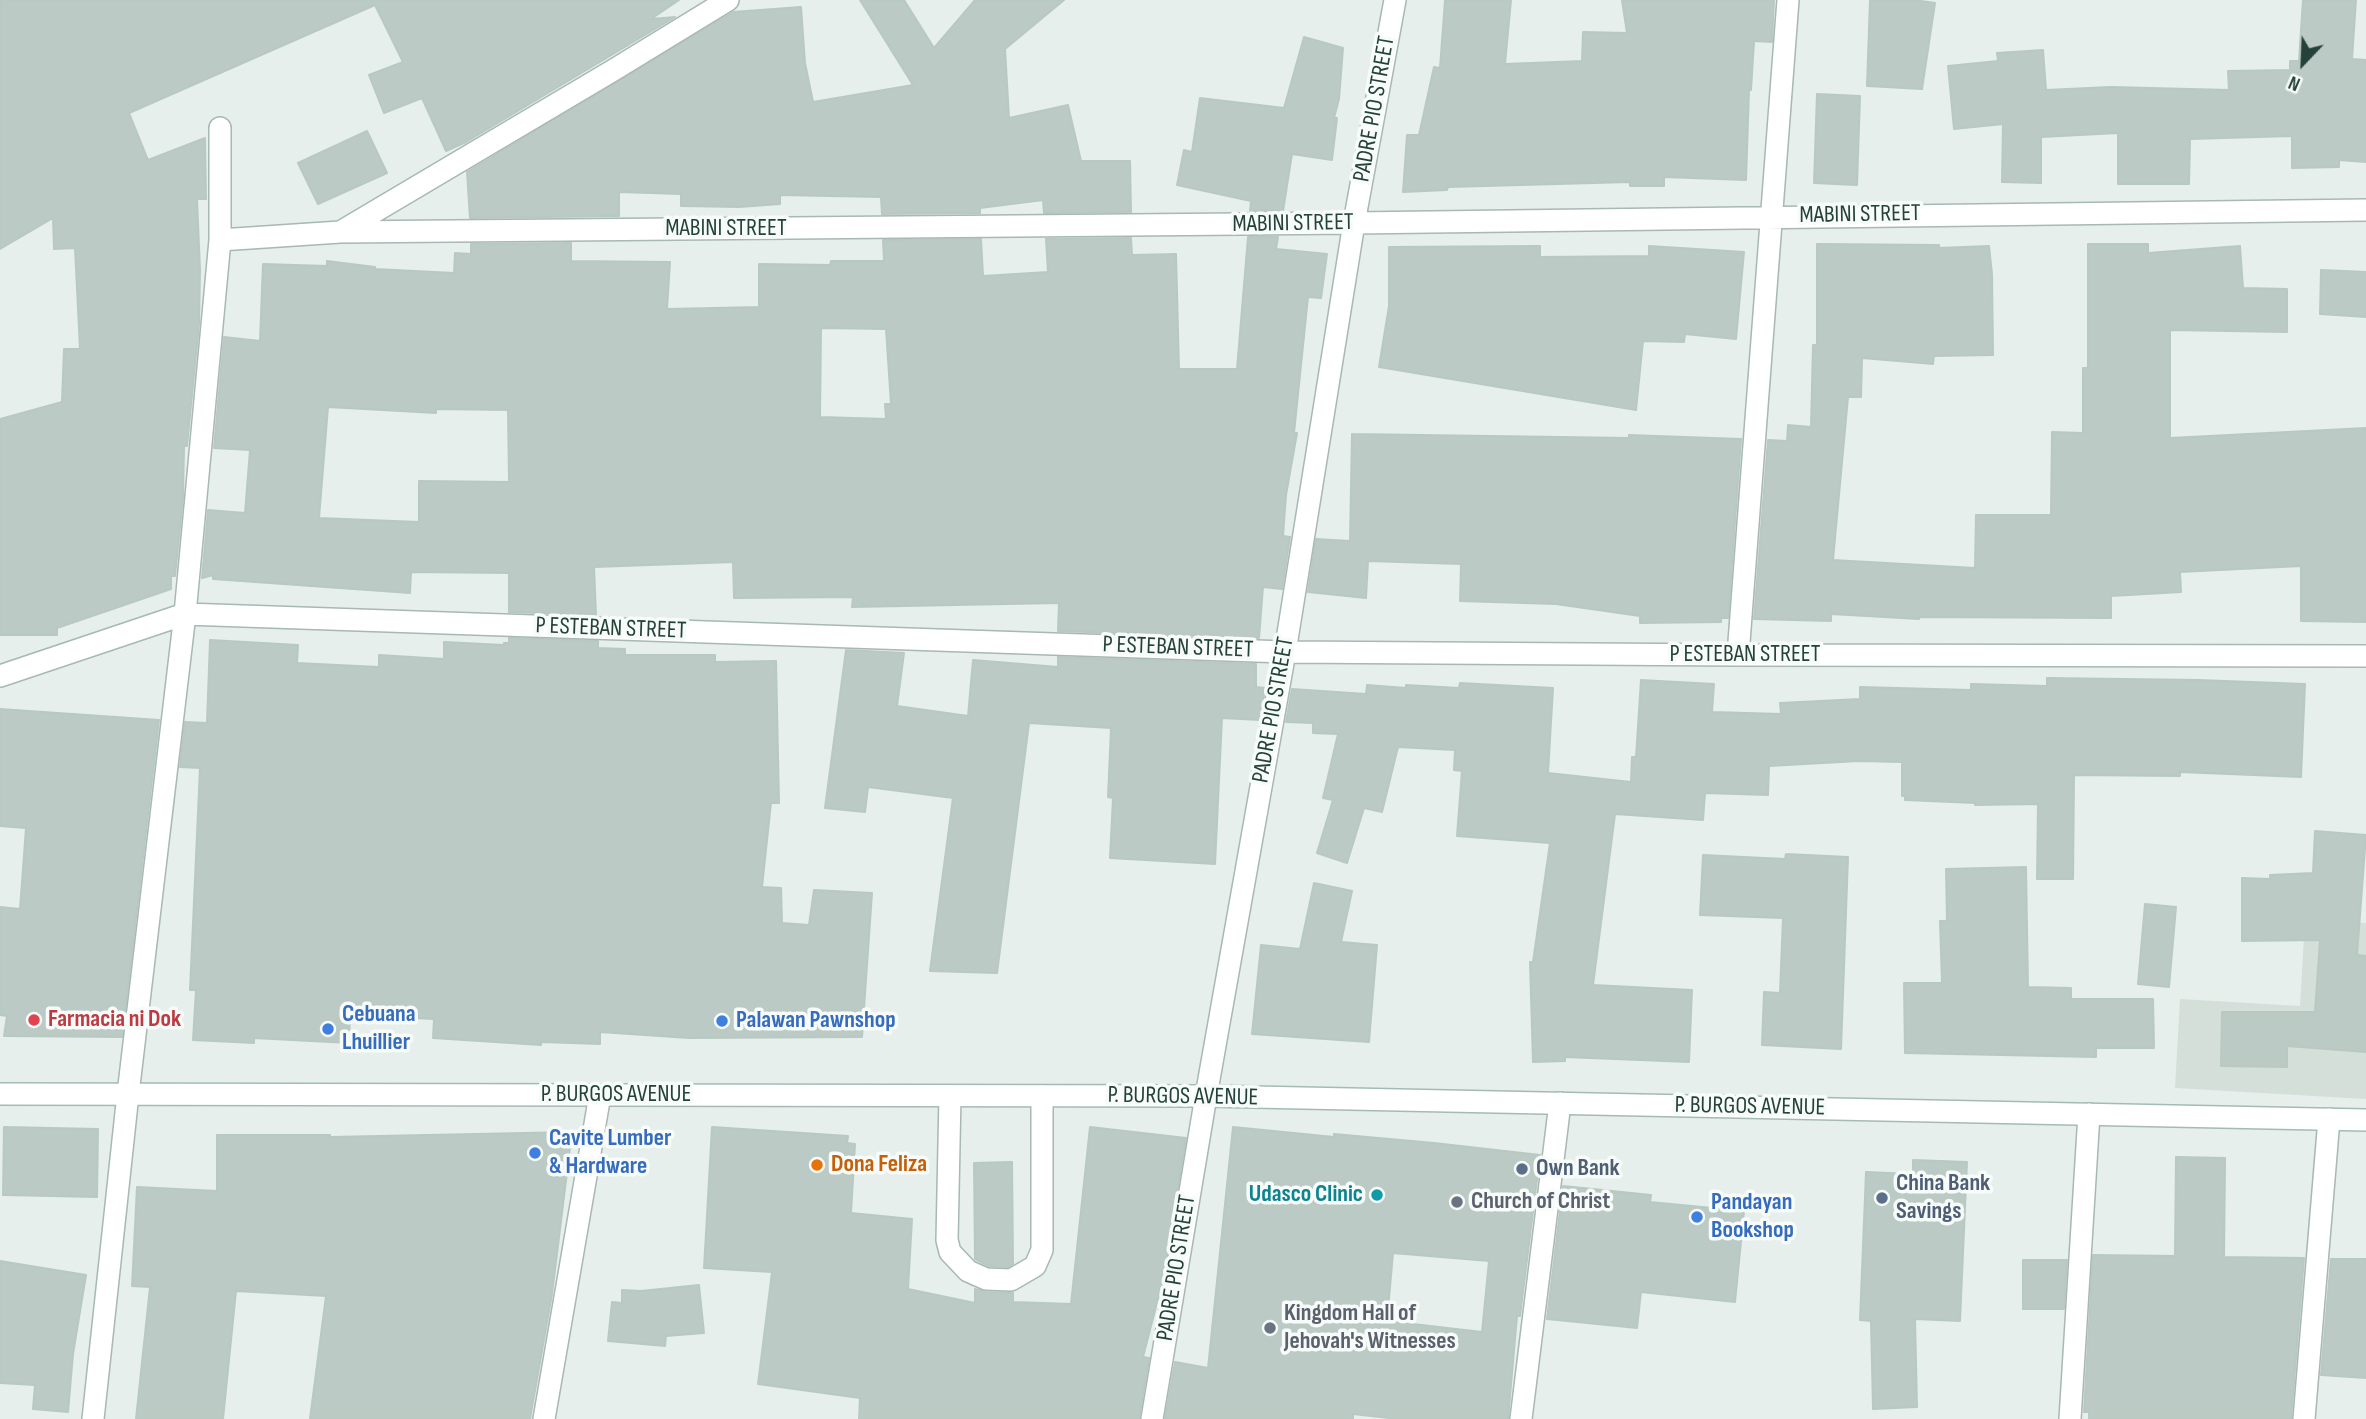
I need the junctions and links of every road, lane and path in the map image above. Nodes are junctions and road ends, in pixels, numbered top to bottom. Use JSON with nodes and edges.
{"nodes":[{"id":1,"x":727,"y":0,"type":"edge"},
{"id":2,"x":1395,"y":0,"type":"edge"},
{"id":3,"x":1788,"y":0,"type":"edge"},
{"id":4,"x":220,"y":128,"type":"dead end"},
{"id":5,"x":2366,"y":209,"type":"edge"},
{"id":6,"x":1771,"y":216,"type":"junction"},
{"id":7,"x":1354,"y":223,"type":"junction"},
{"id":8,"x":340,"y":232,"type":"junction"},
{"id":9,"x":220,"y":240,"type":"junction"},
{"id":10,"x":185,"y":614,"type":"junction"},
{"id":11,"x":1285,"y":652,"type":"junction"},
{"id":12,"x":1738,"y":655,"type":"junction"},
{"id":13,"x":2366,"y":656,"type":"edge"},
{"id":14,"x":0,"y":676,"type":"edge"},
{"id":15,"x":0,"y":1094,"type":"edge"},
{"id":16,"x":128,"y":1094,"type":"junction"},
{"id":17,"x":600,"y":1095,"type":"junction"},
{"id":18,"x":950,"y":1096,"type":"junction"},
{"id":19,"x":1042,"y":1096,"type":"junction"},
{"id":20,"x":1206,"y":1096,"type":"junction"},
{"id":21,"x":1560,"y":1103,"type":"junction"},
{"id":22,"x":2089,"y":1114,"type":"junction"},
{"id":23,"x":2329,"y":1119,"type":"junction"},
{"id":24,"x":2366,"y":1120,"type":"edge"},
{"id":25,"x":93,"y":1419,"type":"edge"},
{"id":26,"x":544,"y":1419,"type":"edge"},
{"id":27,"x":1152,"y":1419,"type":"edge"},
{"id":28,"x":1521,"y":1419,"type":"edge"},
{"id":29,"x":2070,"y":1419,"type":"edge"},
{"id":30,"x":2304,"y":1419,"type":"edge"}],
"edges":[{"from":1,"to":8,"type":"street"},
{"from":2,"to":7,"type":"street","name":"PADRE PIO STREET"},
{"from":3,"to":6,"type":"street"},
{"from":4,"to":9,"type":"street"},
{"from":5,"to":6,"type":"street","name":"MABINI STREET"},
{"from":6,"to":7,"type":"street","name":"MABINI STREET"},
{"from":6,"to":12,"type":"street"},
{"from":7,"to":8,"type":"street","name":"MABINI STREET"},
{"from":7,"to":11,"type":"street","name":"PADRE PIO STREET"},
{"from":8,"to":9,"type":"street","name":"MABINI STREET"},
{"from":9,"to":10,"type":"street"},
{"from":10,"to":11,"type":"street","name":"P ESTEBAN STREET"},
{"from":10,"to":14,"type":"street","name":"P ESTEBAN STREET"},
{"from":10,"to":16,"type":"street"},
{"from":11,"to":12,"type":"street","name":"P ESTEBAN STREET"},
{"from":11,"to":20,"type":"street","name":"PADRE PIO STREET"},
{"from":12,"to":13,"type":"street","name":"P ESTEBAN STREET"},
{"from":15,"to":16,"type":"street","name":"P. BURGOS AVENUE"},
{"from":16,"to":17,"type":"street","name":"P. BURGOS AVENUE"},
{"from":16,"to":25,"type":"street"},
{"from":17,"to":18,"type":"street","name":"P. BURGOS AVENUE"},
{"from":17,"to":26,"type":"street"},
{"from":18,"to":19,"type":"street","name":"P. BURGOS AVENUE"},
{"from":18,"to":19,"type":"street"},
{"from":19,"to":20,"type":"street","name":"P. BURGOS AVENUE"},
{"from":20,"to":21,"type":"street","name":"P. BURGOS AVENUE"},
{"from":20,"to":27,"type":"street","name":"PADRE PIO STREET"},
{"from":21,"to":22,"type":"street","name":"P. BURGOS AVENUE"},
{"from":21,"to":28,"type":"street"},
{"from":22,"to":23,"type":"street","name":"P. BURGOS AVENUE"},
{"from":22,"to":29,"type":"street"},
{"from":23,"to":24,"type":"street","name":"P. BURGOS AVENUE"},
{"from":23,"to":30,"type":"street"}]}
